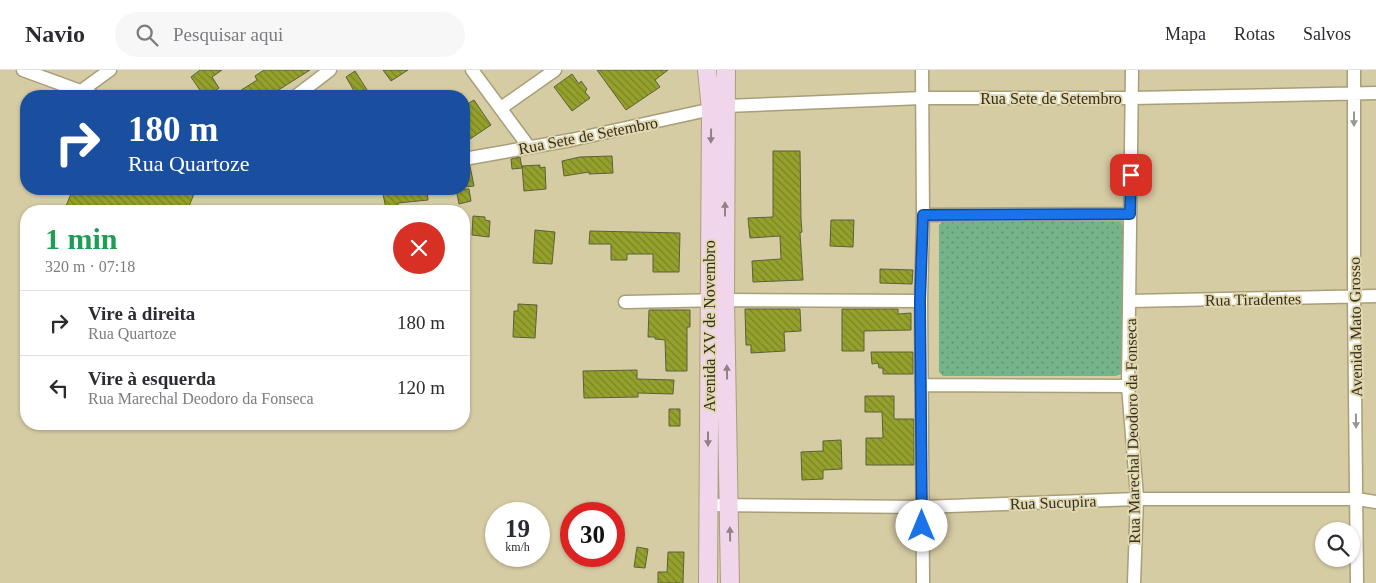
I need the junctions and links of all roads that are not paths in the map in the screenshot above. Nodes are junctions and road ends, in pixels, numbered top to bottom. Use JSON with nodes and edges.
{"nodes":[{"id":1,"x":24,"y":70,"type":"edge"},
{"id":2,"x":110,"y":70,"type":"edge"},
{"id":3,"x":330,"y":70,"type":"edge"},
{"id":4,"x":472,"y":70,"type":"edge"},
{"id":5,"x":555,"y":70,"type":"edge"},
{"id":6,"x":707,"y":70,"type":"edge"},
{"id":7,"x":726,"y":70,"type":"edge"},
{"id":8,"x":922,"y":70,"type":"edge"},
{"id":9,"x":1132,"y":70,"type":"edge"},
{"id":10,"x":1354,"y":70,"type":"edge"},
{"id":11,"x":78,"y":90,"type":"edge"},
{"id":12,"x":82,"y":90,"type":"edge"},
{"id":13,"x":304,"y":90,"type":"edge"},
{"id":14,"x":1354,"y":93,"type":"junction"},
{"id":15,"x":1376,"y":93,"type":"edge"},
{"id":16,"x":922,"y":98,"type":"junction"},
{"id":17,"x":1132,"y":98,"type":"junction"},
{"id":18,"x":500,"y":108,"type":"junction"},
{"id":19,"x":718,"y":108,"type":"junction"},
{"id":20,"x":529,"y":148,"type":"junction"},
{"id":21,"x":470,"y":158,"type":"edge"},
{"id":22,"x":1130,"y":214,"type":"junction"},
{"id":23,"x":923,"y":215,"type":"junction"},
{"id":24,"x":1376,"y":296,"type":"edge"},
{"id":25,"x":1354,"y":297,"type":"junction"},
{"id":26,"x":717,"y":300,"type":"junction"},
{"id":27,"x":920,"y":301,"type":"junction"},
{"id":28,"x":624,"y":302,"type":"dead end"},
{"id":29,"x":1130,"y":302,"type":"junction"},
{"id":30,"x":922,"y":385,"type":"junction"},
{"id":31,"x":1128,"y":386,"type":"junction"},
{"id":32,"x":1136,"y":499,"type":"junction"},
{"id":33,"x":1357,"y":499,"type":"junction"},
{"id":34,"x":1376,"y":502,"type":"edge"},
{"id":35,"x":707,"y":505,"type":"junction"},
{"id":36,"x":730,"y":506,"type":"junction"},
{"id":37,"x":922,"y":507,"type":"junction"},
{"id":38,"x":708,"y":583,"type":"edge"},
{"id":39,"x":730,"y":583,"type":"edge"},
{"id":40,"x":923,"y":583,"type":"edge"},
{"id":41,"x":1134,"y":583,"type":"edge"},
{"id":42,"x":1357,"y":583,"type":"edge"}],
"edges":[{"from":1,"to":11,"type":"street"},
{"from":2,"to":12,"type":"street"},
{"from":3,"to":13,"type":"street"},
{"from":4,"to":18,"type":"street"},
{"from":5,"to":18,"type":"street"},
{"from":6,"to":19,"type":"main road","name":"Avenida XV de Novembro"},
{"from":7,"to":19,"type":"main road","name":"Avenida XV de Novembro"},
{"from":8,"to":16,"type":"street"},
{"from":9,"to":17,"type":"street","name":"Rua Marechal Deodoro da Fonseca"},
{"from":10,"to":14,"type":"street","name":"Avenida Mato Grosso"},
{"from":14,"to":15,"type":"street","name":"Rua Sete de Setembro"},
{"from":14,"to":17,"type":"street","name":"Rua Sete de Setembro"},
{"from":14,"to":25,"type":"street","name":"Avenida Mato Grosso","one_way":true},
{"from":16,"to":17,"type":"street","name":"Rua Sete de Setembro"},
{"from":16,"to":19,"type":"street","name":"Rua Sete de Setembro"},
{"from":16,"to":23,"type":"street"},
{"from":17,"to":22,"type":"street","name":"Rua Marechal Deodoro da Fonseca"},
{"from":18,"to":20,"type":"street"},
{"from":19,"to":20,"type":"street","name":"Rua Sete de Setembro"},
{"from":19,"to":26,"type":"main road","name":"Avenida XV de Novembro"},
{"from":20,"to":21,"type":"street","name":"Rua Sete de Setembro"},
{"from":22,"to":23,"type":"street"},
{"from":22,"to":29,"type":"street","name":"Rua Marechal Deodoro da Fonseca"},
{"from":23,"to":27,"type":"street"},
{"from":24,"to":25,"type":"street","name":"Rua Tiradentes"},
{"from":25,"to":29,"type":"street","name":"Rua Tiradentes"},
{"from":25,"to":33,"type":"street","name":"Avenida Mato Grosso","one_way":true},
{"from":26,"to":27,"type":"street"},
{"from":26,"to":28,"type":"street"},
{"from":26,"to":35,"type":"main road","name":"Avenida XV de Novembro","one_way":true},
{"from":36,"to":26,"type":"main road","name":"Avenida XV de Novembro","one_way":true},
{"from":27,"to":30,"type":"street"},
{"from":29,"to":31,"type":"street","name":"Rua Marechal Deodoro da Fonseca"},
{"from":30,"to":31,"type":"street"},
{"from":30,"to":37,"type":"street"},
{"from":31,"to":32,"type":"street","name":"Rua Marechal Deodoro da Fonseca"},
{"from":32,"to":33,"type":"street","name":"Rua Sucupira"},
{"from":32,"to":37,"type":"street","name":"Rua Sucupira"},
{"from":32,"to":41,"type":"street","name":"Rua Marechal Deodoro da Fonseca"},
{"from":33,"to":34,"type":"street","name":"Rua Sucupira"},
{"from":33,"to":42,"type":"street","name":"Avenida Mato Grosso"},
{"from":35,"to":36,"type":"street","name":"Rua Sucupira"},
{"from":35,"to":38,"type":"main road","name":"Avenida XV de Novembro"},
{"from":36,"to":37,"type":"street","name":"Rua Sucupira"},
{"from":39,"to":36,"type":"main road","name":"Avenida XV de Novembro","one_way":true},
{"from":37,"to":40,"type":"street"}]}
